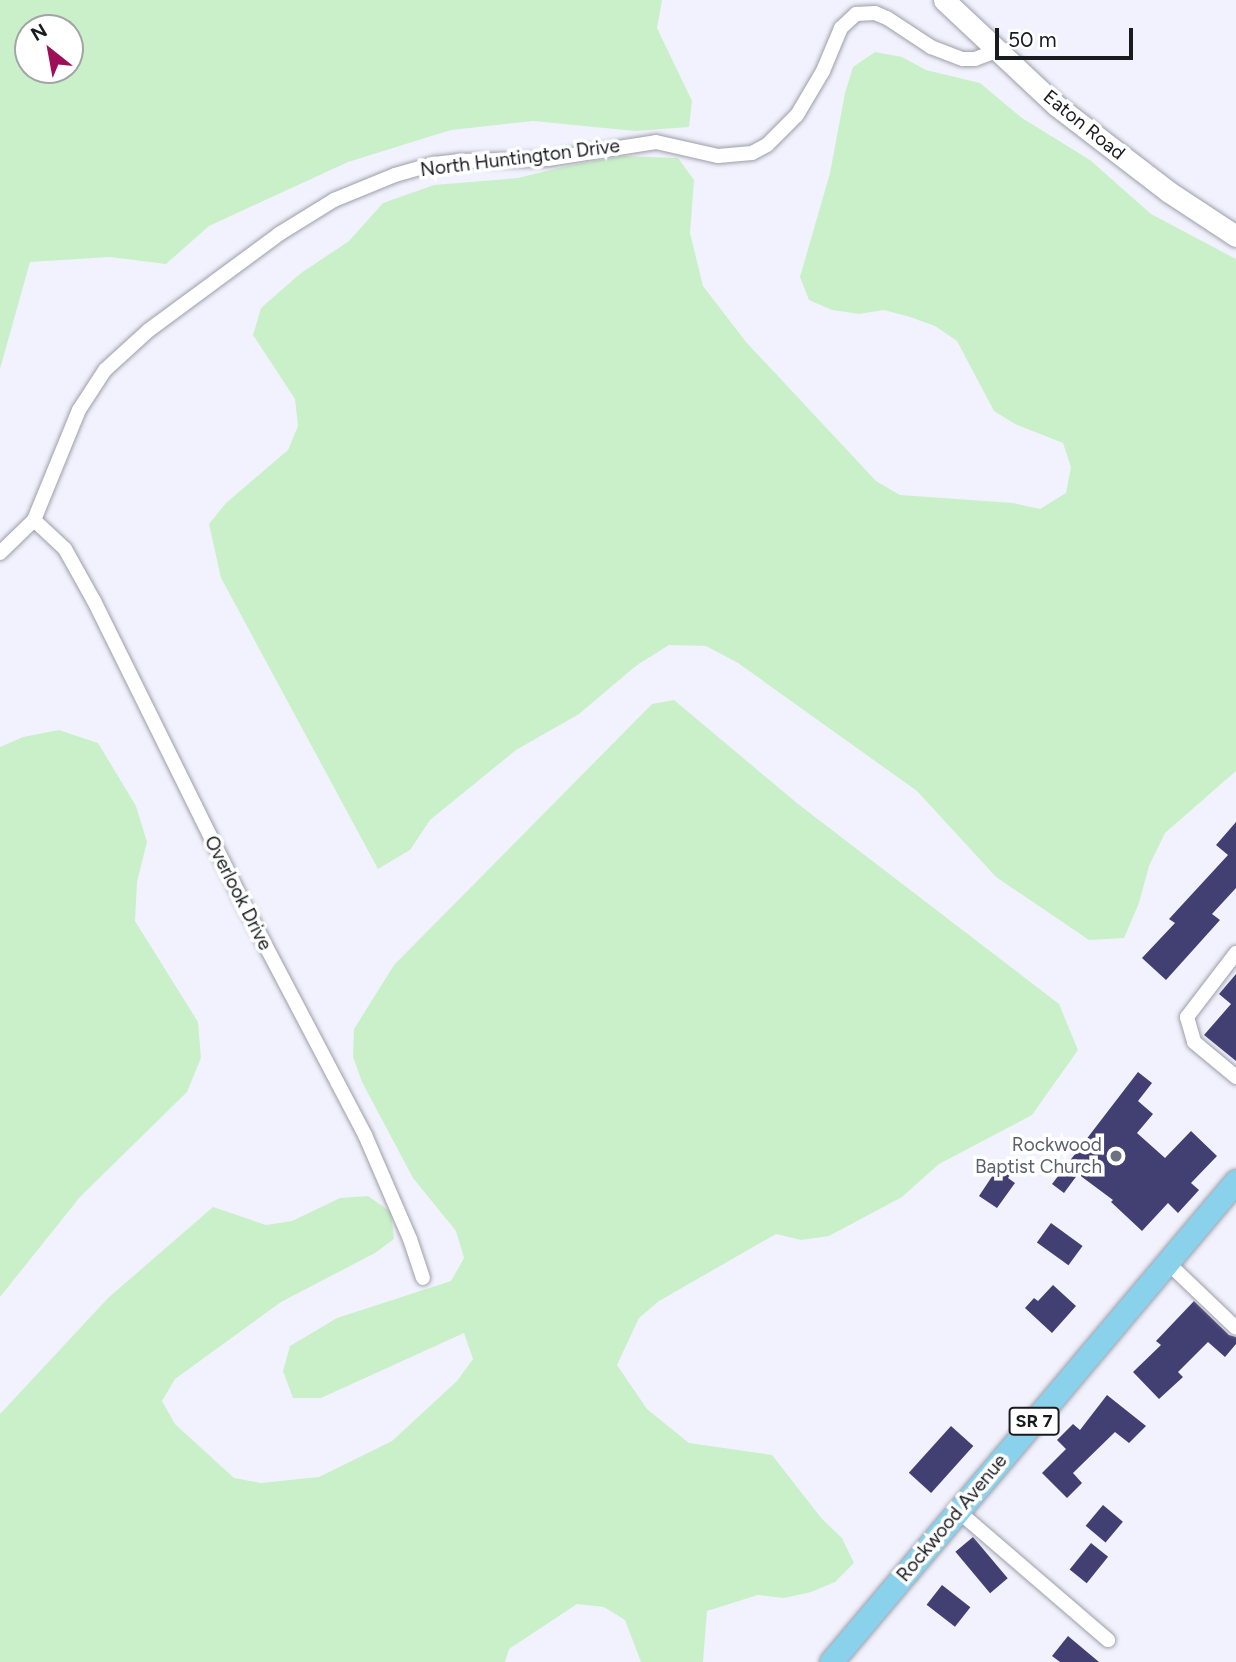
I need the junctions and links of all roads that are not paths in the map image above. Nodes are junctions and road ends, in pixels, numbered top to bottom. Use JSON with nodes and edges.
{"nodes":[{"id":1,"x":944,"y":0,"type":"edge"},
{"id":2,"x":996,"y":51,"type":"junction"},
{"id":3,"x":1236,"y":236,"type":"edge"},
{"id":4,"x":34,"y":520,"type":"junction"},
{"id":5,"x":0,"y":553,"type":"edge"},
{"id":6,"x":1236,"y":953,"type":"edge"},
{"id":7,"x":1236,"y":1077,"type":"edge"},
{"id":8,"x":1236,"y":1181,"type":"edge"},
{"id":9,"x":1167,"y":1262,"type":"junction"},
{"id":10,"x":423,"y":1278,"type":"dead end"},
{"id":11,"x":1236,"y":1328,"type":"edge"},
{"id":12,"x":958,"y":1511,"type":"junction"},
{"id":13,"x":1108,"y":1640,"type":"dead end"},
{"id":14,"x":831,"y":1662,"type":"edge"}],
"edges":[{"from":1,"to":2,"type":"street","name":"Eaton Road"},
{"from":2,"to":3,"type":"street","name":"Eaton Road"},
{"from":2,"to":4,"type":"street","name":"North Huntington Drive"},
{"from":4,"to":5,"type":"street","name":"North Huntington Drive"},
{"from":4,"to":10,"type":"street","name":"Overlook Drive"},
{"from":6,"to":7,"type":"street"},
{"from":8,"to":9,"type":"main road","name":"Rockwood Avenue","number":"SR 7"},
{"from":9,"to":11,"type":"street"},
{"from":9,"to":12,"type":"main road","name":"Rockwood Avenue","number":"SR 7"},
{"from":12,"to":13,"type":"street"},
{"from":12,"to":14,"type":"main road","name":"Rockwood Avenue","number":"SR 7"}]}
